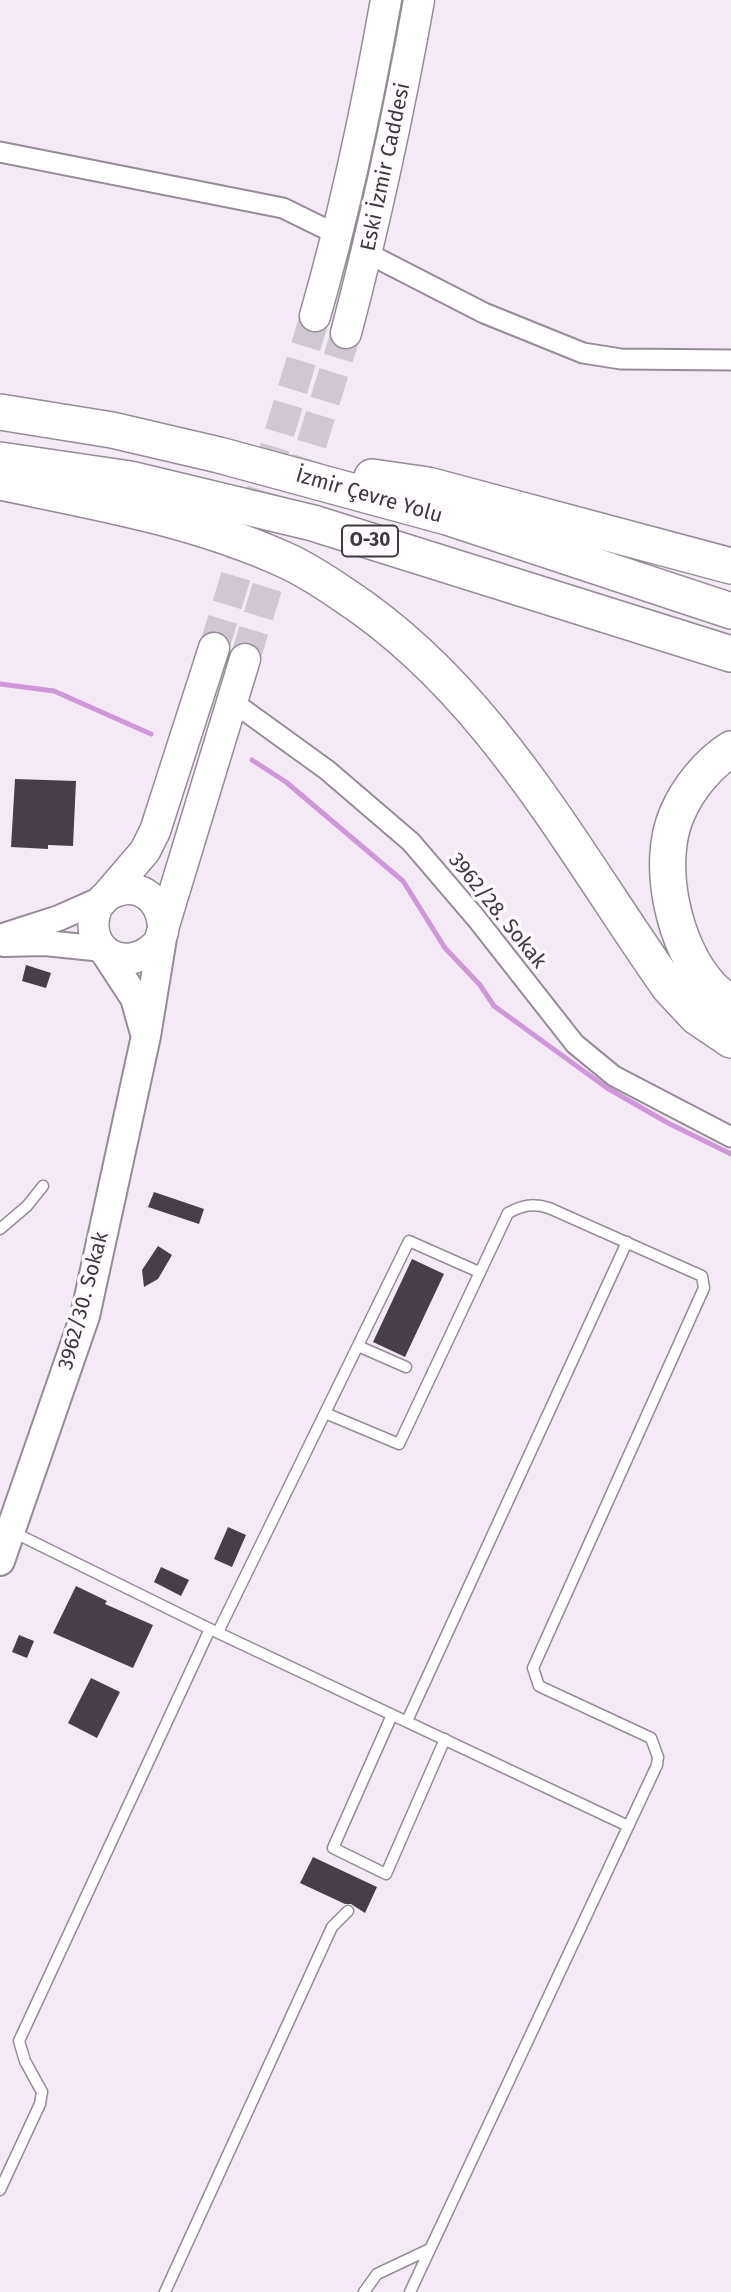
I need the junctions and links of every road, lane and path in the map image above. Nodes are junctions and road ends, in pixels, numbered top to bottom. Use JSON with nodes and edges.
{"nodes":[{"id":1,"x":386,"y":0,"type":"edge"},
{"id":2,"x":419,"y":0,"type":"edge"},
{"id":3,"x":0,"y":152,"type":"edge"},
{"id":4,"x":338,"y":235,"type":"junction"},
{"id":5,"x":367,"y":253,"type":"junction"},
{"id":6,"x":315,"y":316,"type":"tunnel mouth"},
{"id":7,"x":346,"y":333,"type":"tunnel mouth"},
{"id":8,"x":731,"y":360,"type":"edge"},
{"id":9,"x":0,"y":412,"type":"edge"},
{"id":10,"x":219,"y":455,"type":"junction"},
{"id":11,"x":0,"y":460,"type":"edge"},
{"id":12,"x":0,"y":482,"type":"edge"},
{"id":13,"x":731,"y":566,"type":"edge"},
{"id":14,"x":731,"y":611,"type":"edge"},
{"id":15,"x":214,"y":648,"type":"tunnel mouth"},
{"id":16,"x":731,"y":654,"type":"edge"},
{"id":17,"x":245,"y":659,"type":"tunnel mouth"},
{"id":18,"x":233,"y":702,"type":"junction"},
{"id":19,"x":731,"y":749,"type":"edge"},
{"id":20,"x":104,"y":898,"type":"junction"},
{"id":21,"x":163,"y":932,"type":"junction"},
{"id":22,"x":0,"y":937,"type":"edge"},
{"id":23,"x":0,"y":944,"type":"edge"},
{"id":24,"x":103,"y":949,"type":"junction"},
{"id":25,"x":731,"y":1004,"type":"edge"},
{"id":26,"x":145,"y":1036,"type":"junction"},
{"id":27,"x":731,"y":1040,"type":"edge"},
{"id":28,"x":731,"y":1137,"type":"edge"},
{"id":29,"x":43,"y":1186,"type":"dead end"},
{"id":30,"x":0,"y":1229,"type":"edge"},
{"id":31,"x":627,"y":1242,"type":"junction"},
{"id":32,"x":479,"y":1272,"type":"junction"},
{"id":33,"x":358,"y":1346,"type":"junction"},
{"id":34,"x":406,"y":1367,"type":"dead end"},
{"id":35,"x":325,"y":1413,"type":"junction"},
{"id":36,"x":11,"y":1530,"type":"junction"},
{"id":37,"x":0,"y":1561,"type":"edge"},
{"id":38,"x":214,"y":1631,"type":"junction"},
{"id":39,"x":392,"y":1714,"type":"junction"},
{"id":40,"x":407,"y":1721,"type":"junction"},
{"id":41,"x":445,"y":1740,"type":"junction"},
{"id":42,"x":628,"y":1826,"type":"junction"},
{"id":43,"x":348,"y":1911,"type":"dead end"},
{"id":44,"x":0,"y":2190,"type":"edge"},
{"id":45,"x":430,"y":2249,"type":"junction"},
{"id":46,"x":165,"y":2292,"type":"edge"},
{"id":47,"x":364,"y":2292,"type":"edge"},
{"id":48,"x":410,"y":2292,"type":"edge"}],
"edges":[{"from":1,"to":4,"type":"main road","name":"Eski İzmir Caddesi"},
{"from":2,"to":5,"type":"main road","name":"Eski İzmir Caddesi"},
{"from":3,"to":4,"type":"street"},
{"from":4,"to":6,"type":"main road","name":"Eski İzmir Caddesi"},
{"from":5,"to":7,"type":"main road","name":"Eski İzmir Caddesi"},
{"from":5,"to":8,"type":"street"},
{"from":9,"to":10,"type":"highway","name":"İzmir Çevre Yolu","number":"O-30"},
{"from":10,"to":13,"type":"highway"},
{"from":10,"to":14,"type":"highway","name":"İzmir Çevre Yolu","number":"O-30"},
{"from":11,"to":16,"type":"highway","name":"İzmir Çevre Yolu","number":"O-30"},
{"from":12,"to":27,"type":"highway"},
{"from":15,"to":20,"type":"main road"},
{"from":17,"to":18,"type":"main road"},
{"from":18,"to":21,"type":"main road"},
{"from":18,"to":28,"type":"street","name":"3962/28. Sokak"},
{"from":19,"to":25,"type":"highway"},
{"from":20,"to":21,"type":"main road"},
{"from":20,"to":22,"type":"street"},
{"from":20,"to":24,"type":"main road"},
{"from":21,"to":24,"type":"main road"},
{"from":21,"to":26,"type":"main road","name":"3962/30. Sokak"},
{"from":23,"to":24,"type":"street"},
{"from":24,"to":26,"type":"main road"},
{"from":26,"to":36,"type":"main road","name":"3962/30. Sokak"},
{"from":29,"to":30,"type":"lane"},
{"from":31,"to":32,"type":"lane"},
{"from":31,"to":40,"type":"lane"},
{"from":31,"to":42,"type":"lane"},
{"from":32,"to":33,"type":"lane"},
{"from":32,"to":35,"type":"lane"},
{"from":33,"to":34,"type":"lane"},
{"from":33,"to":35,"type":"lane"},
{"from":35,"to":38,"type":"lane"},
{"from":36,"to":37,"type":"main road","name":"3962/30. Sokak"},
{"from":36,"to":38,"type":"lane"},
{"from":38,"to":39,"type":"lane"},
{"from":38,"to":44,"type":"lane"},
{"from":39,"to":40,"type":"lane"},
{"from":39,"to":41,"type":"lane"},
{"from":40,"to":41,"type":"lane"},
{"from":41,"to":42,"type":"lane"},
{"from":42,"to":45,"type":"lane"},
{"from":43,"to":46,"type":"lane"},
{"from":45,"to":47,"type":"lane"},
{"from":45,"to":48,"type":"lane"}]}
